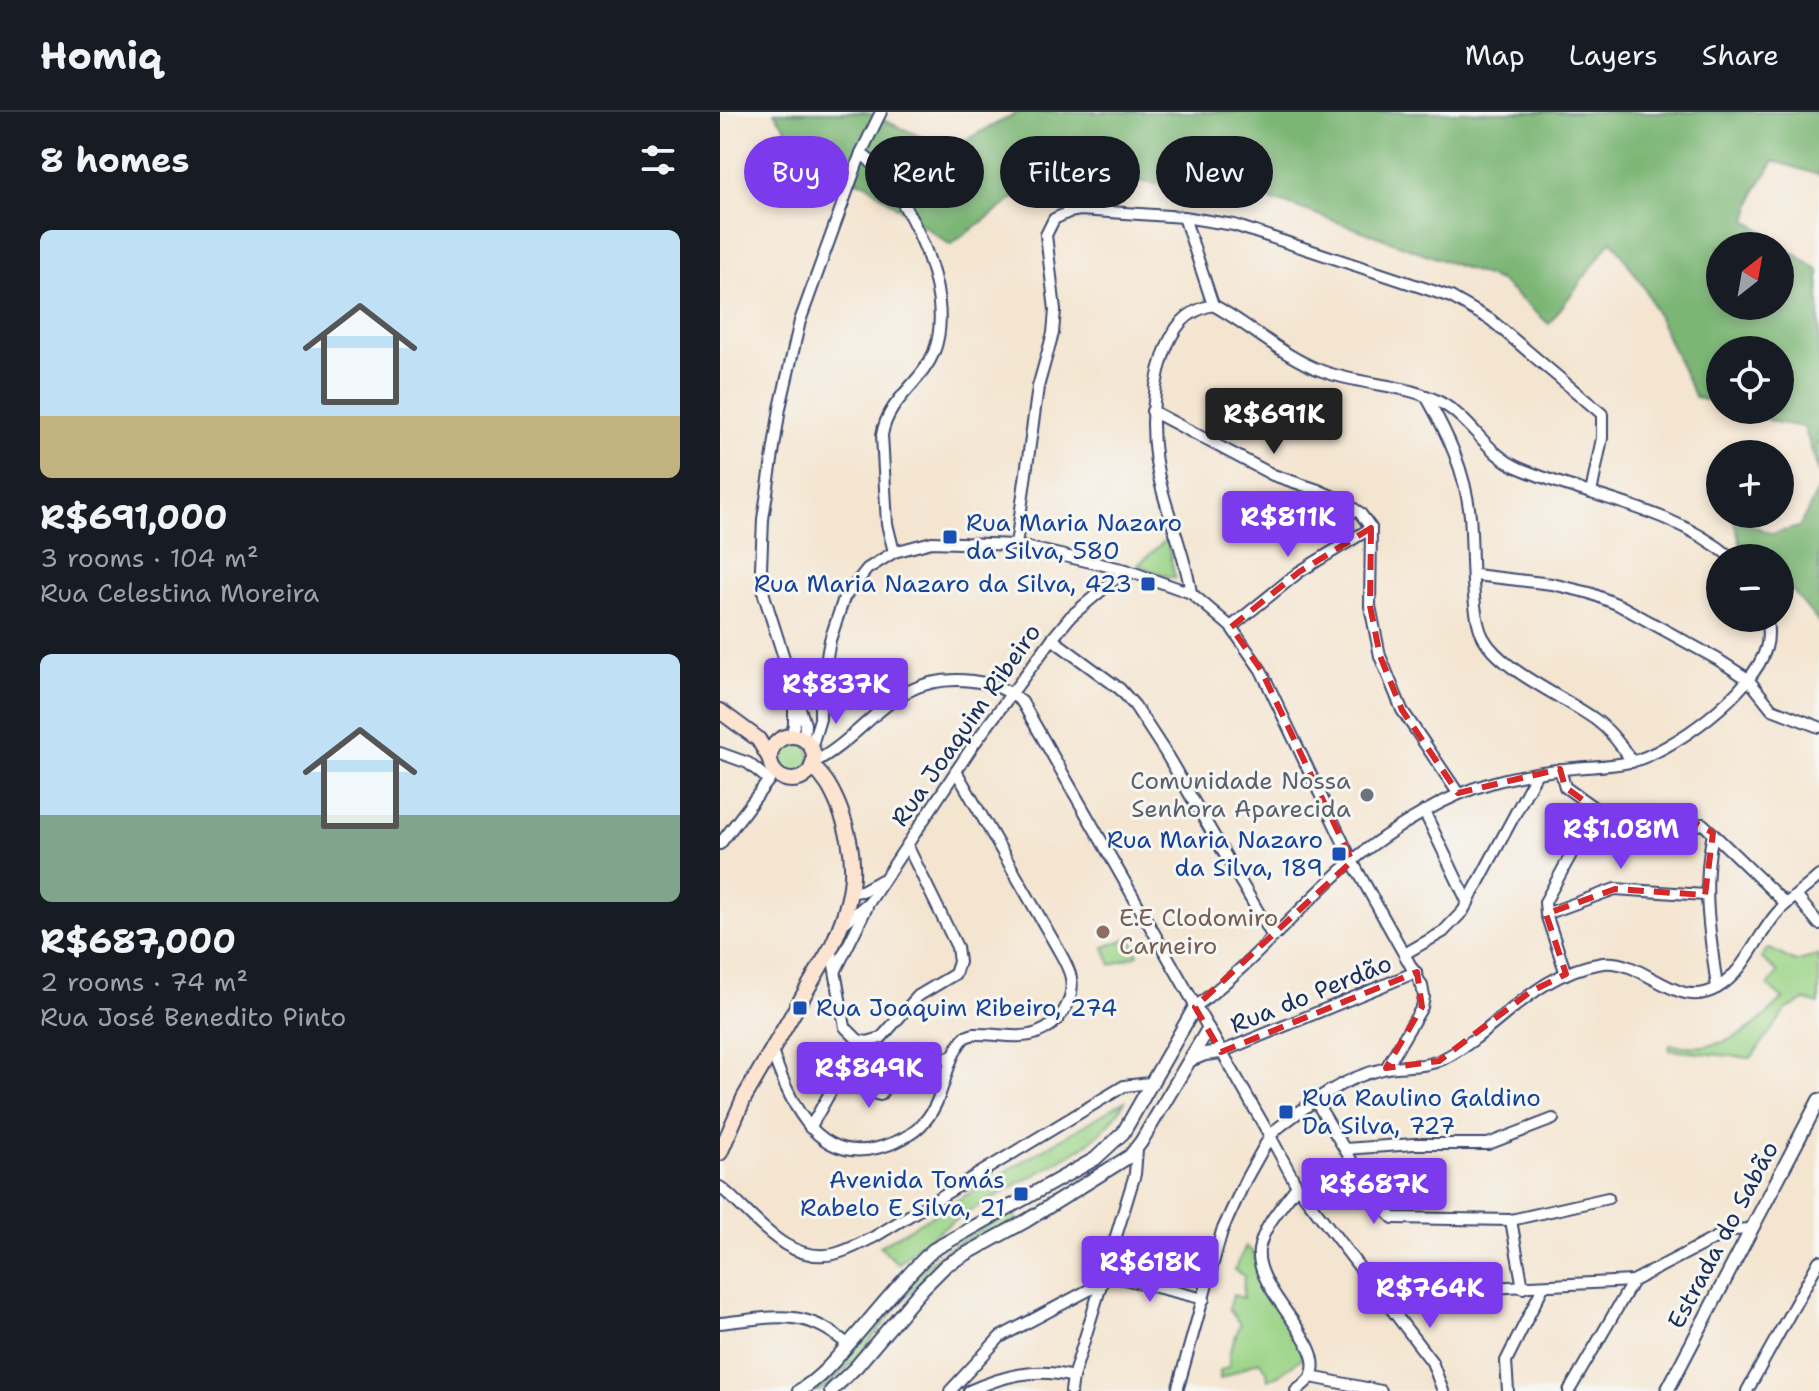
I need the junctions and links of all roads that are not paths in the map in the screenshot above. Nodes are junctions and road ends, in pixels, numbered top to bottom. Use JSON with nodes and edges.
{"nodes":[{"id":1,"x":881,"y":112,"type":"edge"},
{"id":2,"x":861,"y":153,"type":"junction"},
{"id":3,"x":1184,"y":217,"type":"junction"},
{"id":4,"x":1213,"y":305,"type":"junction"},
{"id":5,"x":1425,"y":395,"type":"junction"},
{"id":6,"x":1152,"y":411,"type":"junction"},
{"id":7,"x":1591,"y":493,"type":"junction"},
{"id":8,"x":1371,"y":528,"type":"junction"},
{"id":9,"x":1713,"y":544,"type":"edge"},
{"id":10,"x":1016,"y":545,"type":"junction"},
{"id":11,"x":894,"y":552,"type":"junction"},
{"id":12,"x":1126,"y":570,"type":"junction"},
{"id":13,"x":1475,"y":575,"type":"junction"},
{"id":14,"x":1191,"y":593,"type":"junction"},
{"id":15,"x":1231,"y":627,"type":"junction"},
{"id":16,"x":1767,"y":632,"type":"edge"},
{"id":17,"x":1052,"y":639,"type":"junction"},
{"id":18,"x":1748,"y":679,"type":"junction"},
{"id":19,"x":1011,"y":693,"type":"junction"},
{"id":20,"x":820,"y":696,"type":"junction"},
{"id":21,"x":720,"y":711,"type":"edge"},
{"id":22,"x":735,"y":719,"type":"junction"},
{"id":23,"x":1819,"y":727,"type":"edge"},
{"id":24,"x":801,"y":742,"type":"junction"},
{"id":25,"x":720,"y":753,"type":"edge"},
{"id":26,"x":1632,"y":762,"type":"junction"},
{"id":27,"x":1560,"y":769,"type":"junction"},
{"id":28,"x":771,"y":771,"type":"junction"},
{"id":29,"x":956,"y":771,"type":"junction"},
{"id":30,"x":1537,"y":773,"type":"junction"},
{"id":31,"x":800,"y":778,"type":"junction"},
{"id":32,"x":1458,"y":793,"type":"junction"},
{"id":33,"x":838,"y":805,"type":"junction"},
{"id":34,"x":1596,"y":809,"type":"junction"},
{"id":35,"x":1424,"y":811,"type":"junction"},
{"id":36,"x":1713,"y":833,"type":"junction"},
{"id":37,"x":720,"y":844,"type":"edge"},
{"id":38,"x":908,"y":847,"type":"junction"},
{"id":39,"x":1352,"y":861,"type":"junction"},
{"id":40,"x":1819,"y":876,"type":"edge"},
{"id":41,"x":884,"y":878,"type":"junction"},
{"id":42,"x":852,"y":892,"type":"junction"},
{"id":43,"x":1705,"y":895,"type":"junction"},
{"id":44,"x":1797,"y":897,"type":"junction"},
{"id":45,"x":870,"y":901,"type":"junction"},
{"id":46,"x":1468,"y":903,"type":"junction"},
{"id":47,"x":1786,"y":904,"type":"junction"},
{"id":48,"x":1546,"y":914,"type":"junction"},
{"id":49,"x":1819,"y":924,"type":"edge"},
{"id":50,"x":842,"y":925,"type":"junction"},
{"id":51,"x":1273,"y":937,"type":"junction"},
{"id":52,"x":831,"y":948,"type":"junction"},
{"id":53,"x":1406,"y":953,"type":"junction"},
{"id":54,"x":836,"y":970,"type":"junction"},
{"id":55,"x":1416,"y":972,"type":"junction"},
{"id":56,"x":1566,"y":974,"type":"junction"},
{"id":57,"x":815,"y":975,"type":"junction"},
{"id":58,"x":838,"y":983,"type":"junction"},
{"id":59,"x":1717,"y":988,"type":"junction"},
{"id":60,"x":1195,"y":1007,"type":"junction"},
{"id":61,"x":1208,"y":1029,"type":"junction"},
{"id":62,"x":771,"y":1049,"type":"junction"},
{"id":63,"x":1221,"y":1052,"type":"junction"},
{"id":64,"x":952,"y":1057,"type":"junction"},
{"id":65,"x":904,"y":1060,"type":"junction"},
{"id":66,"x":1190,"y":1060,"type":"junction"},
{"id":67,"x":1386,"y":1068,"type":"junction"},
{"id":68,"x":757,"y":1075,"type":"junction"},
{"id":69,"x":781,"y":1075,"type":"junction"},
{"id":70,"x":944,"y":1083,"type":"junction"},
{"id":71,"x":1150,"y":1083,"type":"junction"},
{"id":72,"x":1315,"y":1100,"type":"junction"},
{"id":73,"x":1819,"y":1100,"type":"edge"},
{"id":74,"x":1553,"y":1119,"type":"dead end"},
{"id":75,"x":810,"y":1128,"type":"junction"},
{"id":76,"x":1270,"y":1136,"type":"junction"},
{"id":77,"x":1137,"y":1149,"type":"junction"},
{"id":78,"x":1345,"y":1149,"type":"junction"},
{"id":79,"x":720,"y":1153,"type":"edge"},
{"id":80,"x":1297,"y":1186,"type":"junction"},
{"id":81,"x":720,"y":1187,"type":"edge"},
{"id":82,"x":1608,"y":1198,"type":"dead end"},
{"id":83,"x":1017,"y":1202,"type":"junction"},
{"id":84,"x":1511,"y":1220,"type":"junction"},
{"id":85,"x":1026,"y":1221,"type":"junction"},
{"id":86,"x":1751,"y":1229,"type":"junction"},
{"id":87,"x":1819,"y":1261,"type":"edge"},
{"id":88,"x":1103,"y":1278,"type":"junction"},
{"id":89,"x":1633,"y":1281,"type":"junction"},
{"id":90,"x":1543,"y":1287,"type":"junction"},
{"id":91,"x":1523,"y":1288,"type":"junction"},
{"id":92,"x":1377,"y":1290,"type":"junction"},
{"id":93,"x":1204,"y":1299,"type":"junction"},
{"id":94,"x":720,"y":1323,"type":"edge"},
{"id":95,"x":848,"y":1345,"type":"junction"},
{"id":96,"x":1073,"y":1377,"type":"junction"},
{"id":97,"x":1311,"y":1377,"type":"junction"},
{"id":98,"x":837,"y":1389,"type":"edge"},
{"id":99,"x":799,"y":1391,"type":"edge"},
{"id":100,"x":950,"y":1391,"type":"edge"},
{"id":101,"x":969,"y":1391,"type":"edge"},
{"id":102,"x":1071,"y":1391,"type":"edge"},
{"id":103,"x":1177,"y":1391,"type":"edge"},
{"id":104,"x":1296,"y":1391,"type":"edge"},
{"id":105,"x":1381,"y":1391,"type":"edge"},
{"id":106,"x":1443,"y":1391,"type":"edge"},
{"id":107,"x":1508,"y":1391,"type":"edge"},
{"id":108,"x":1569,"y":1391,"type":"edge"},
{"id":109,"x":1667,"y":1391,"type":"edge"},
{"id":110,"x":1747,"y":1391,"type":"edge"}],
"edges":[{"from":1,"to":2,"type":"street"},
{"from":2,"to":11,"type":"street"},
{"from":2,"to":24,"type":"street"},
{"from":3,"to":4,"type":"street"},
{"from":3,"to":7,"type":"street"},
{"from":3,"to":10,"type":"street"},
{"from":4,"to":5,"type":"street"},
{"from":4,"to":6,"type":"street"},
{"from":5,"to":7,"type":"street"},
{"from":5,"to":13,"type":"street"},
{"from":6,"to":8,"type":"street"},
{"from":6,"to":14,"type":"street"},
{"from":7,"to":9,"type":"street"},
{"from":8,"to":15,"type":"street"},
{"from":8,"to":32,"type":"street"},
{"from":10,"to":11,"type":"street"},
{"from":10,"to":12,"type":"street"},
{"from":11,"to":20,"type":"street"},
{"from":12,"to":14,"type":"street"},
{"from":12,"to":17,"type":"street","name":"Rua Joaquim Ribeiro"},
{"from":13,"to":18,"type":"street"},
{"from":13,"to":26,"type":"street"},
{"from":14,"to":15,"type":"street"},
{"from":15,"to":39,"type":"street"},
{"from":16,"to":18,"type":"street"},
{"from":17,"to":19,"type":"street","name":"Rua Joaquim Ribeiro"},
{"from":17,"to":51,"type":"street"},
{"from":18,"to":23,"type":"street"},
{"from":18,"to":26,"type":"street"},
{"from":19,"to":24,"type":"street"},
{"from":19,"to":29,"type":"street","name":"Rua Joaquim Ribeiro"},
{"from":19,"to":60,"type":"street"},
{"from":20,"to":24,"type":"street"},
{"from":20,"to":24,"type":"street"},
{"from":21,"to":22,"type":"main road"},
{"from":22,"to":24,"type":"main road"},
{"from":22,"to":28,"type":"main road"},
{"from":24,"to":28,"type":"main road"},
{"from":24,"to":31,"type":"main road"},
{"from":24,"to":33,"type":"main road"},
{"from":25,"to":28,"type":"street"},
{"from":26,"to":27,"type":"street"},
{"from":27,"to":30,"type":"street"},
{"from":27,"to":34,"type":"street"},
{"from":28,"to":31,"type":"main road"},
{"from":28,"to":37,"type":"street"},
{"from":29,"to":38,"type":"street","name":"Rua Joaquim Ribeiro"},
{"from":29,"to":64,"type":"street"},
{"from":30,"to":32,"type":"street"},
{"from":30,"to":46,"type":"street"},
{"from":31,"to":33,"type":"main road"},
{"from":32,"to":35,"type":"street"},
{"from":33,"to":42,"type":"main road"},
{"from":34,"to":36,"type":"street"},
{"from":34,"to":48,"type":"street"},
{"from":35,"to":39,"type":"street"},
{"from":35,"to":46,"type":"street"},
{"from":36,"to":43,"type":"street"},
{"from":36,"to":47,"type":"street"},
{"from":38,"to":41,"type":"street","name":"Rua Joaquim Ribeiro"},
{"from":38,"to":58,"type":"street"},
{"from":39,"to":51,"type":"street"},
{"from":39,"to":53,"type":"street"},
{"from":40,"to":44,"type":"street"},
{"from":41,"to":42,"type":"street","name":"Rua Joaquim Ribeiro"},
{"from":41,"to":45,"type":"street","name":"Rua Joaquim Ribeiro"},
{"from":42,"to":50,"type":"main road","name":"Rua Joaquim Ribeiro"},
{"from":43,"to":48,"type":"street"},
{"from":43,"to":59,"type":"street"},
{"from":44,"to":47,"type":"street"},
{"from":44,"to":49,"type":"street"},
{"from":45,"to":50,"type":"street","name":"Rua Joaquim Ribeiro"},
{"from":45,"to":54,"type":"street"},
{"from":46,"to":53,"type":"street"},
{"from":47,"to":59,"type":"street"},
{"from":48,"to":56,"type":"street"},
{"from":50,"to":52,"type":"main road","name":"Rua Joaquim Ribeiro"},
{"from":51,"to":60,"type":"street"},
{"from":52,"to":54,"type":"street"},
{"from":52,"to":57,"type":"main road","name":"Rua Joaquim Ribeiro"},
{"from":53,"to":55,"type":"street"},
{"from":54,"to":58,"type":"street"},
{"from":55,"to":63,"type":"street","name":"Rua do Perdão"},
{"from":55,"to":67,"type":"street"},
{"from":56,"to":59,"type":"street"},
{"from":56,"to":67,"type":"street"},
{"from":57,"to":58,"type":"street"},
{"from":57,"to":62,"type":"main road","name":"Rua Joaquim Ribeiro"},
{"from":60,"to":61,"type":"street"},
{"from":60,"to":71,"type":"street"},
{"from":61,"to":63,"type":"street"},
{"from":61,"to":66,"type":"street"},
{"from":62,"to":68,"type":"main road","name":"Rua Joaquim Ribeiro"},
{"from":62,"to":69,"type":"street"},
{"from":63,"to":66,"type":"street"},
{"from":63,"to":76,"type":"street"},
{"from":64,"to":65,"type":"street"},
{"from":64,"to":70,"type":"street"},
{"from":65,"to":70,"type":"street"},
{"from":65,"to":75,"type":"street"},
{"from":66,"to":77,"type":"street"},
{"from":67,"to":72,"type":"street"},
{"from":68,"to":69,"type":"street"},
{"from":68,"to":79,"type":"main road","name":"Rua Joaquim Ribeiro"},
{"from":69,"to":75,"type":"street"},
{"from":70,"to":75,"type":"street"},
{"from":71,"to":81,"type":"street"},
{"from":71,"to":83,"type":"street"},
{"from":72,"to":76,"type":"street"},
{"from":72,"to":78,"type":"street"},
{"from":73,"to":86,"type":"street","name":"Estrada do Sabão"},
{"from":74,"to":78,"type":"street"},
{"from":76,"to":80,"type":"street"},
{"from":76,"to":93,"type":"street"},
{"from":77,"to":85,"type":"street"},
{"from":77,"to":88,"type":"street"},
{"from":78,"to":84,"type":"street"},
{"from":80,"to":92,"type":"street"},
{"from":80,"to":97,"type":"street"},
{"from":82,"to":84,"type":"street"},
{"from":83,"to":85,"type":"street"},
{"from":83,"to":95,"type":"street"},
{"from":84,"to":91,"type":"street"},
{"from":85,"to":98,"type":"street"},
{"from":86,"to":89,"type":"street"},
{"from":86,"to":109,"type":"street","name":"Estrada do Sabão"},
{"from":87,"to":110,"type":"street"},
{"from":88,"to":93,"type":"street"},
{"from":88,"to":96,"type":"street"},
{"from":88,"to":100,"type":"street"},
{"from":89,"to":90,"type":"street"},
{"from":89,"to":108,"type":"street"},
{"from":90,"to":91,"type":"street"},
{"from":90,"to":107,"type":"street"},
{"from":91,"to":92,"type":"street"},
{"from":92,"to":106,"type":"street"},
{"from":93,"to":103,"type":"street"},
{"from":94,"to":95,"type":"street"},
{"from":95,"to":99,"type":"street"},
{"from":96,"to":101,"type":"street"},
{"from":96,"to":102,"type":"street"},
{"from":97,"to":104,"type":"street"},
{"from":97,"to":105,"type":"street"}]}
